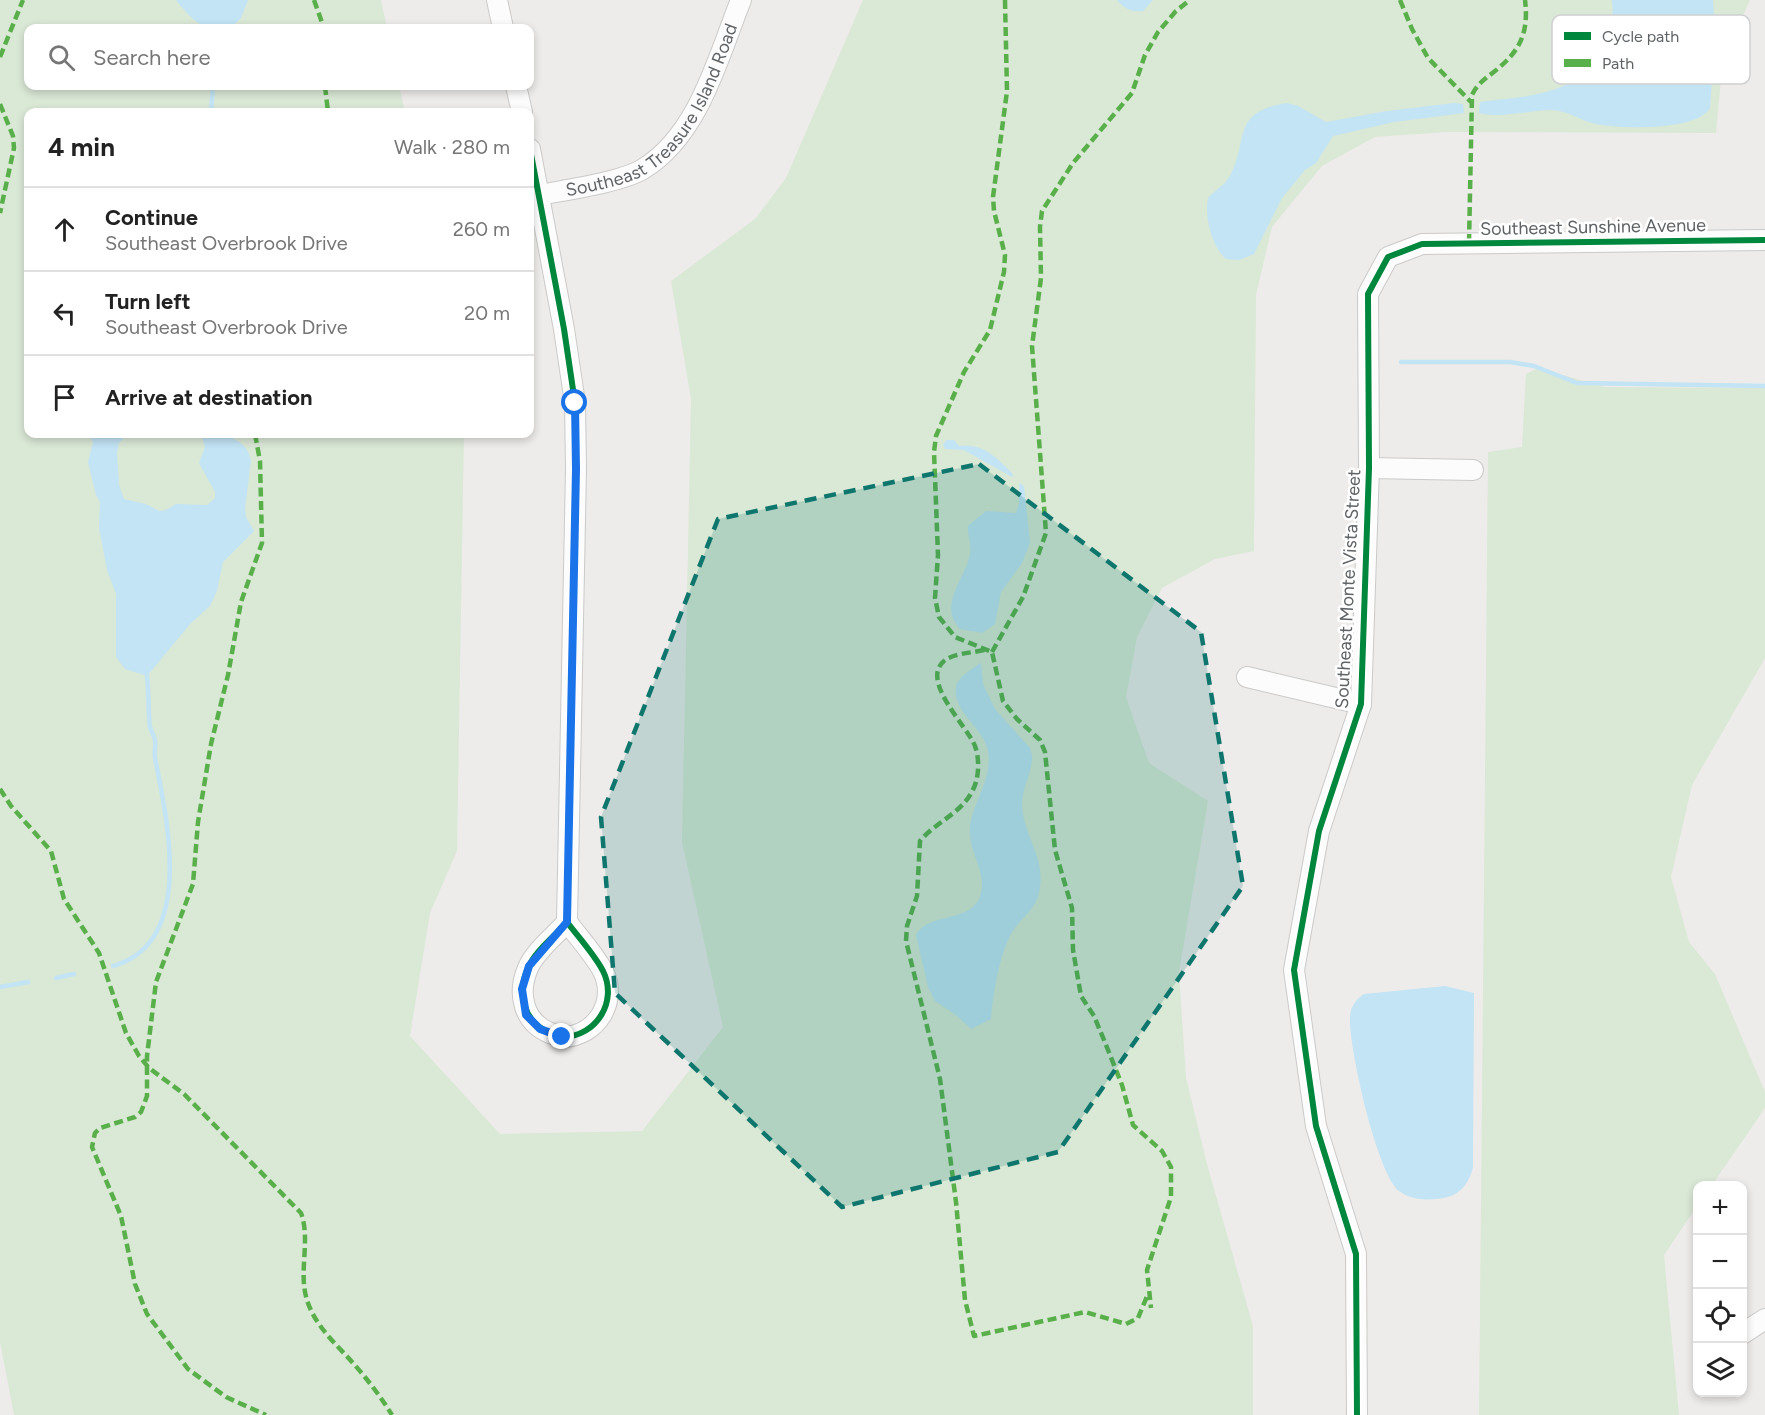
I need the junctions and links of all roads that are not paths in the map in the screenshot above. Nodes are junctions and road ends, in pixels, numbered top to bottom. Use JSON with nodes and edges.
{"nodes":[{"id":1,"x":497,"y":0,"type":"edge"},
{"id":2,"x":741,"y":0,"type":"edge"},
{"id":3,"x":503,"y":24,"type":"edge"},
{"id":4,"x":517,"y":90,"type":"edge"},
{"id":5,"x":521,"y":108,"type":"edge"},
{"id":6,"x":534,"y":167,"type":"edge"},
{"id":7,"x":540,"y":195,"type":"junction"},
{"id":8,"x":1765,"y":240,"type":"edge"},
{"id":9,"x":1422,"y":244,"type":"joint"},
{"id":10,"x":1369,"y":468,"type":"junction"},
{"id":11,"x":1473,"y":470,"type":"dead end"},
{"id":12,"x":1247,"y":677,"type":"dead end"},
{"id":13,"x":1361,"y":704,"type":"junction"},
{"id":14,"x":567,"y":922,"type":"junction"},
{"id":15,"x":1765,"y":1319,"type":"edge"},
{"id":16,"x":1747,"y":1331,"type":"edge"},
{"id":17,"x":1357,"y":1415,"type":"edge"}],
"edges":[{"from":1,"to":3,"type":"street"},
{"from":2,"to":7,"type":"street","name":"Southeast Treasure Island Road"},
{"from":4,"to":5,"type":"street"},
{"from":6,"to":7,"type":"street"},
{"from":7,"to":14,"type":"street"},
{"from":8,"to":9,"type":"street","name":"Southeast Sunshine Avenue"},
{"from":9,"to":10,"type":"street","name":"Southeast Monte Vista Street"},
{"from":10,"to":11,"type":"street"},
{"from":10,"to":13,"type":"street","name":"Southeast Monte Vista Street"},
{"from":12,"to":13,"type":"street"},
{"from":13,"to":17,"type":"street","name":"Southeast Monte Vista Street"},
{"from":14,"to":14,"type":"street"},
{"from":15,"to":16,"type":"street"}]}
